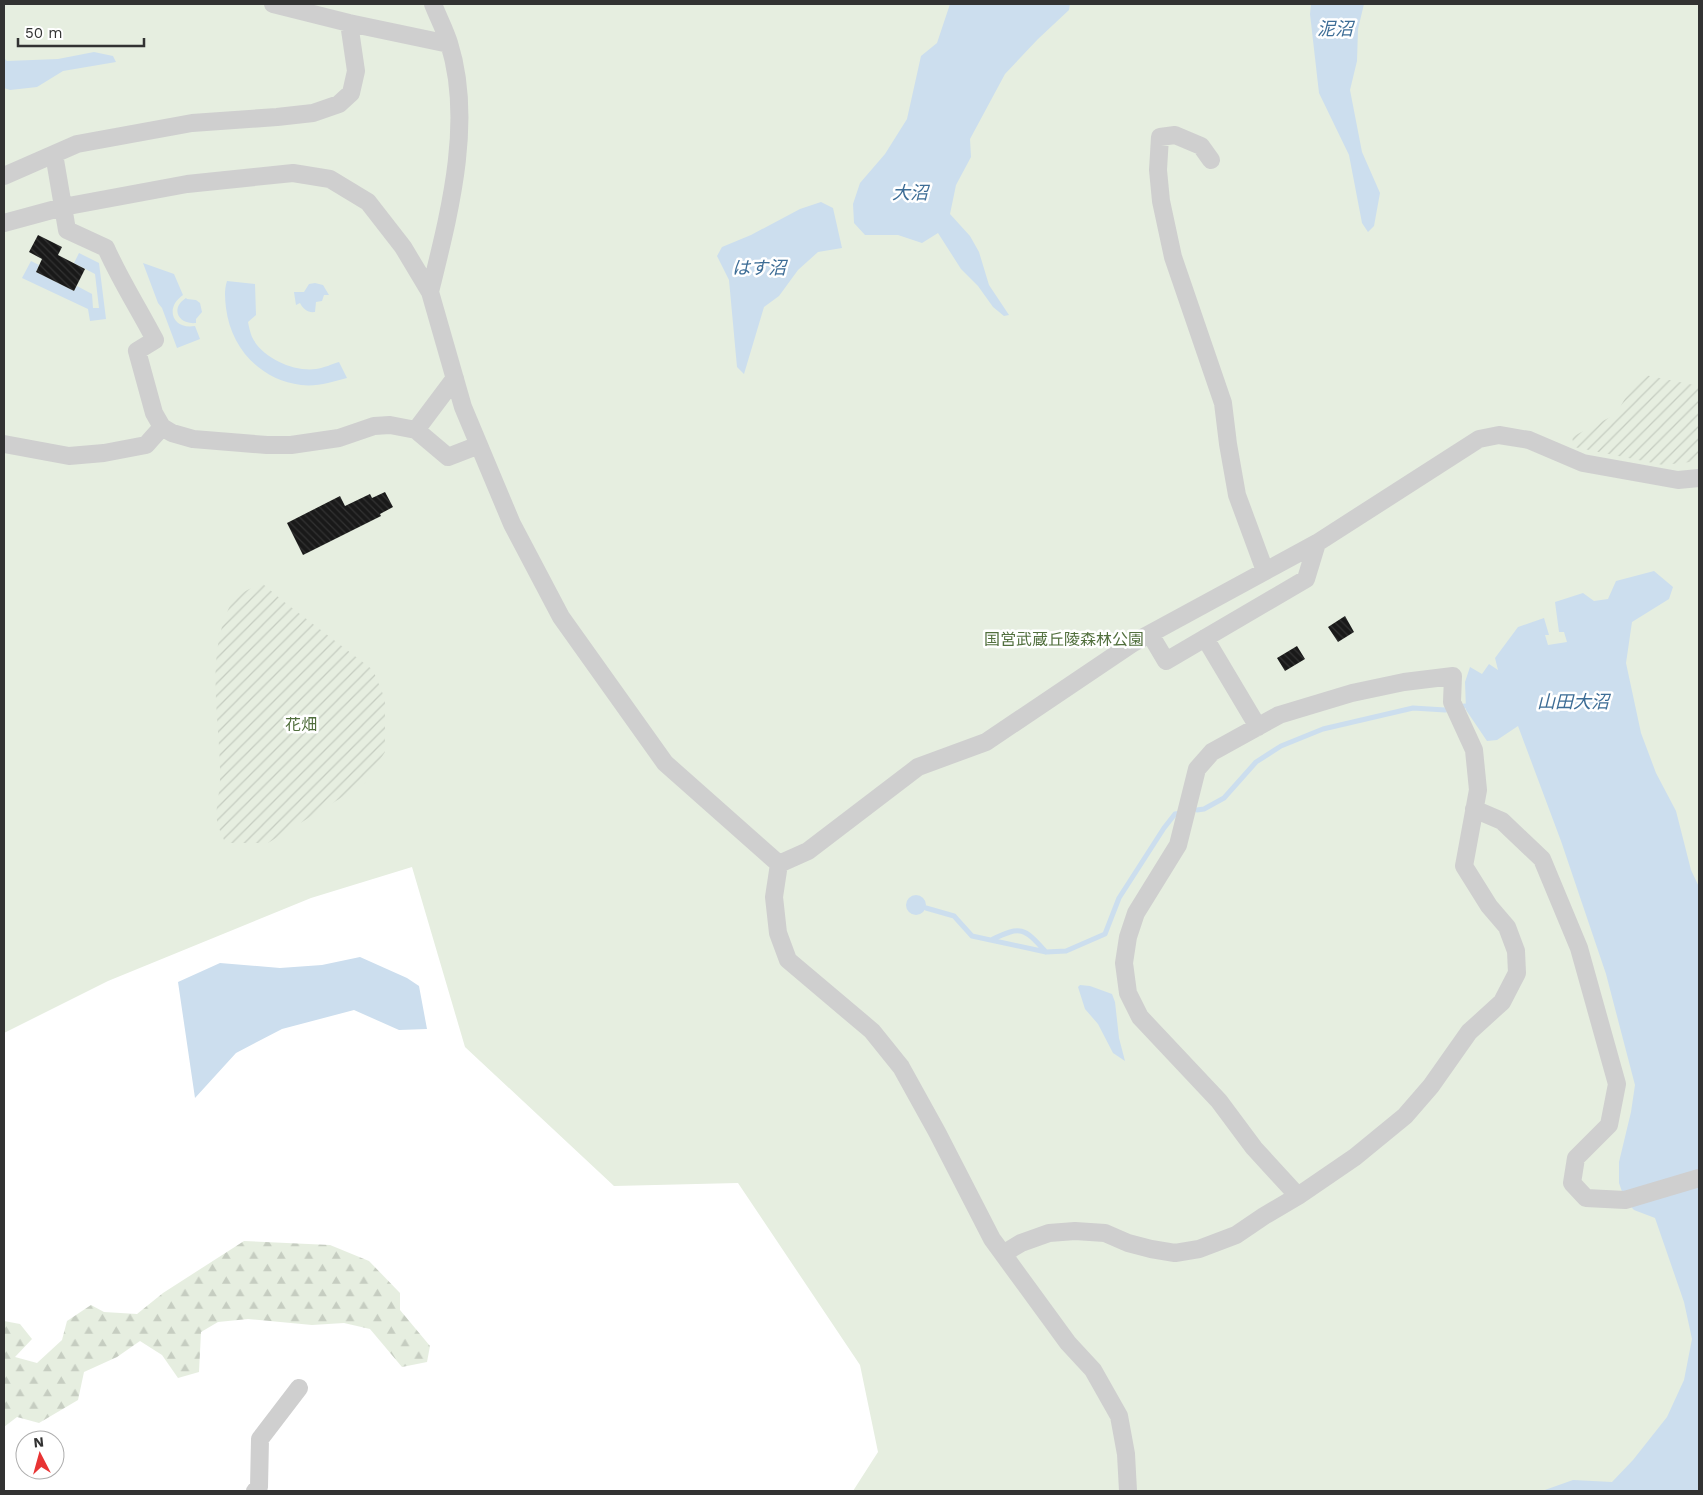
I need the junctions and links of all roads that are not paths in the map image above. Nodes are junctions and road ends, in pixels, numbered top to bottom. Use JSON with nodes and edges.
{"nodes":[{"id":1,"x":273,"y":4,"type":"edge"},
{"id":2,"x":433,"y":4,"type":"edge"},
{"id":3,"x":349,"y":24,"type":"junction"},
{"id":4,"x":449,"y":44,"type":"junction"},
{"id":5,"x":54,"y":154,"type":"junction"},
{"id":6,"x":1211,"y":160,"type":"dead end"},
{"id":7,"x":4,"y":176,"type":"edge"},
{"id":8,"x":63,"y":207,"type":"junction"},
{"id":9,"x":4,"y":223,"type":"edge"},
{"id":10,"x":430,"y":292,"type":"junction"},
{"id":11,"x":455,"y":378,"type":"junction"},
{"id":12,"x":162,"y":427,"type":"junction"},
{"id":13,"x":416,"y":430,"type":"junction"},
{"id":14,"x":4,"y":444,"type":"edge"},
{"id":15,"x":479,"y":445,"type":"junction"},
{"id":16,"x":1699,"y":478,"type":"edge"},
{"id":17,"x":1317,"y":543,"type":"junction"},
{"id":18,"x":1265,"y":571,"type":"junction"},
{"id":19,"x":1150,"y":634,"type":"junction"},
{"id":20,"x":1205,"y":638,"type":"junction"},
{"id":21,"x":1258,"y":727,"type":"junction"},
{"id":22,"x":1474,"y":809,"type":"junction"},
{"id":23,"x":779,"y":864,"type":"junction"},
{"id":24,"x":1699,"y":1178,"type":"edge"},
{"id":25,"x":1298,"y":1196,"type":"junction"},
{"id":26,"x":1003,"y":1254,"type":"junction"},
{"id":27,"x":299,"y":1388,"type":"dead end"},
{"id":28,"x":255,"y":1491,"type":"edge"},
{"id":29,"x":1128,"y":1491,"type":"edge"}],
"edges":[{"from":1,"to":3,"type":"street"},
{"from":2,"to":4,"type":"street"},
{"from":3,"to":4,"type":"street"},
{"from":3,"to":5,"type":"street"},
{"from":4,"to":10,"type":"street"},
{"from":5,"to":7,"type":"street"},
{"from":5,"to":8,"type":"street"},
{"from":6,"to":18,"type":"street"},
{"from":8,"to":9,"type":"street"},
{"from":8,"to":10,"type":"street"},
{"from":8,"to":12,"type":"street"},
{"from":10,"to":11,"type":"street"},
{"from":11,"to":13,"type":"street"},
{"from":11,"to":15,"type":"street"},
{"from":12,"to":13,"type":"street"},
{"from":12,"to":14,"type":"street"},
{"from":13,"to":15,"type":"street"},
{"from":15,"to":23,"type":"street"},
{"from":16,"to":17,"type":"street"},
{"from":17,"to":18,"type":"street"},
{"from":17,"to":20,"type":"street"},
{"from":18,"to":19,"type":"street"},
{"from":19,"to":20,"type":"street"},
{"from":19,"to":23,"type":"street"},
{"from":20,"to":21,"type":"street"},
{"from":21,"to":22,"type":"street"},
{"from":21,"to":25,"type":"street"},
{"from":22,"to":24,"type":"street"},
{"from":22,"to":25,"type":"street"},
{"from":23,"to":26,"type":"street"},
{"from":25,"to":26,"type":"street"},
{"from":26,"to":29,"type":"street"},
{"from":27,"to":28,"type":"street"}]}
